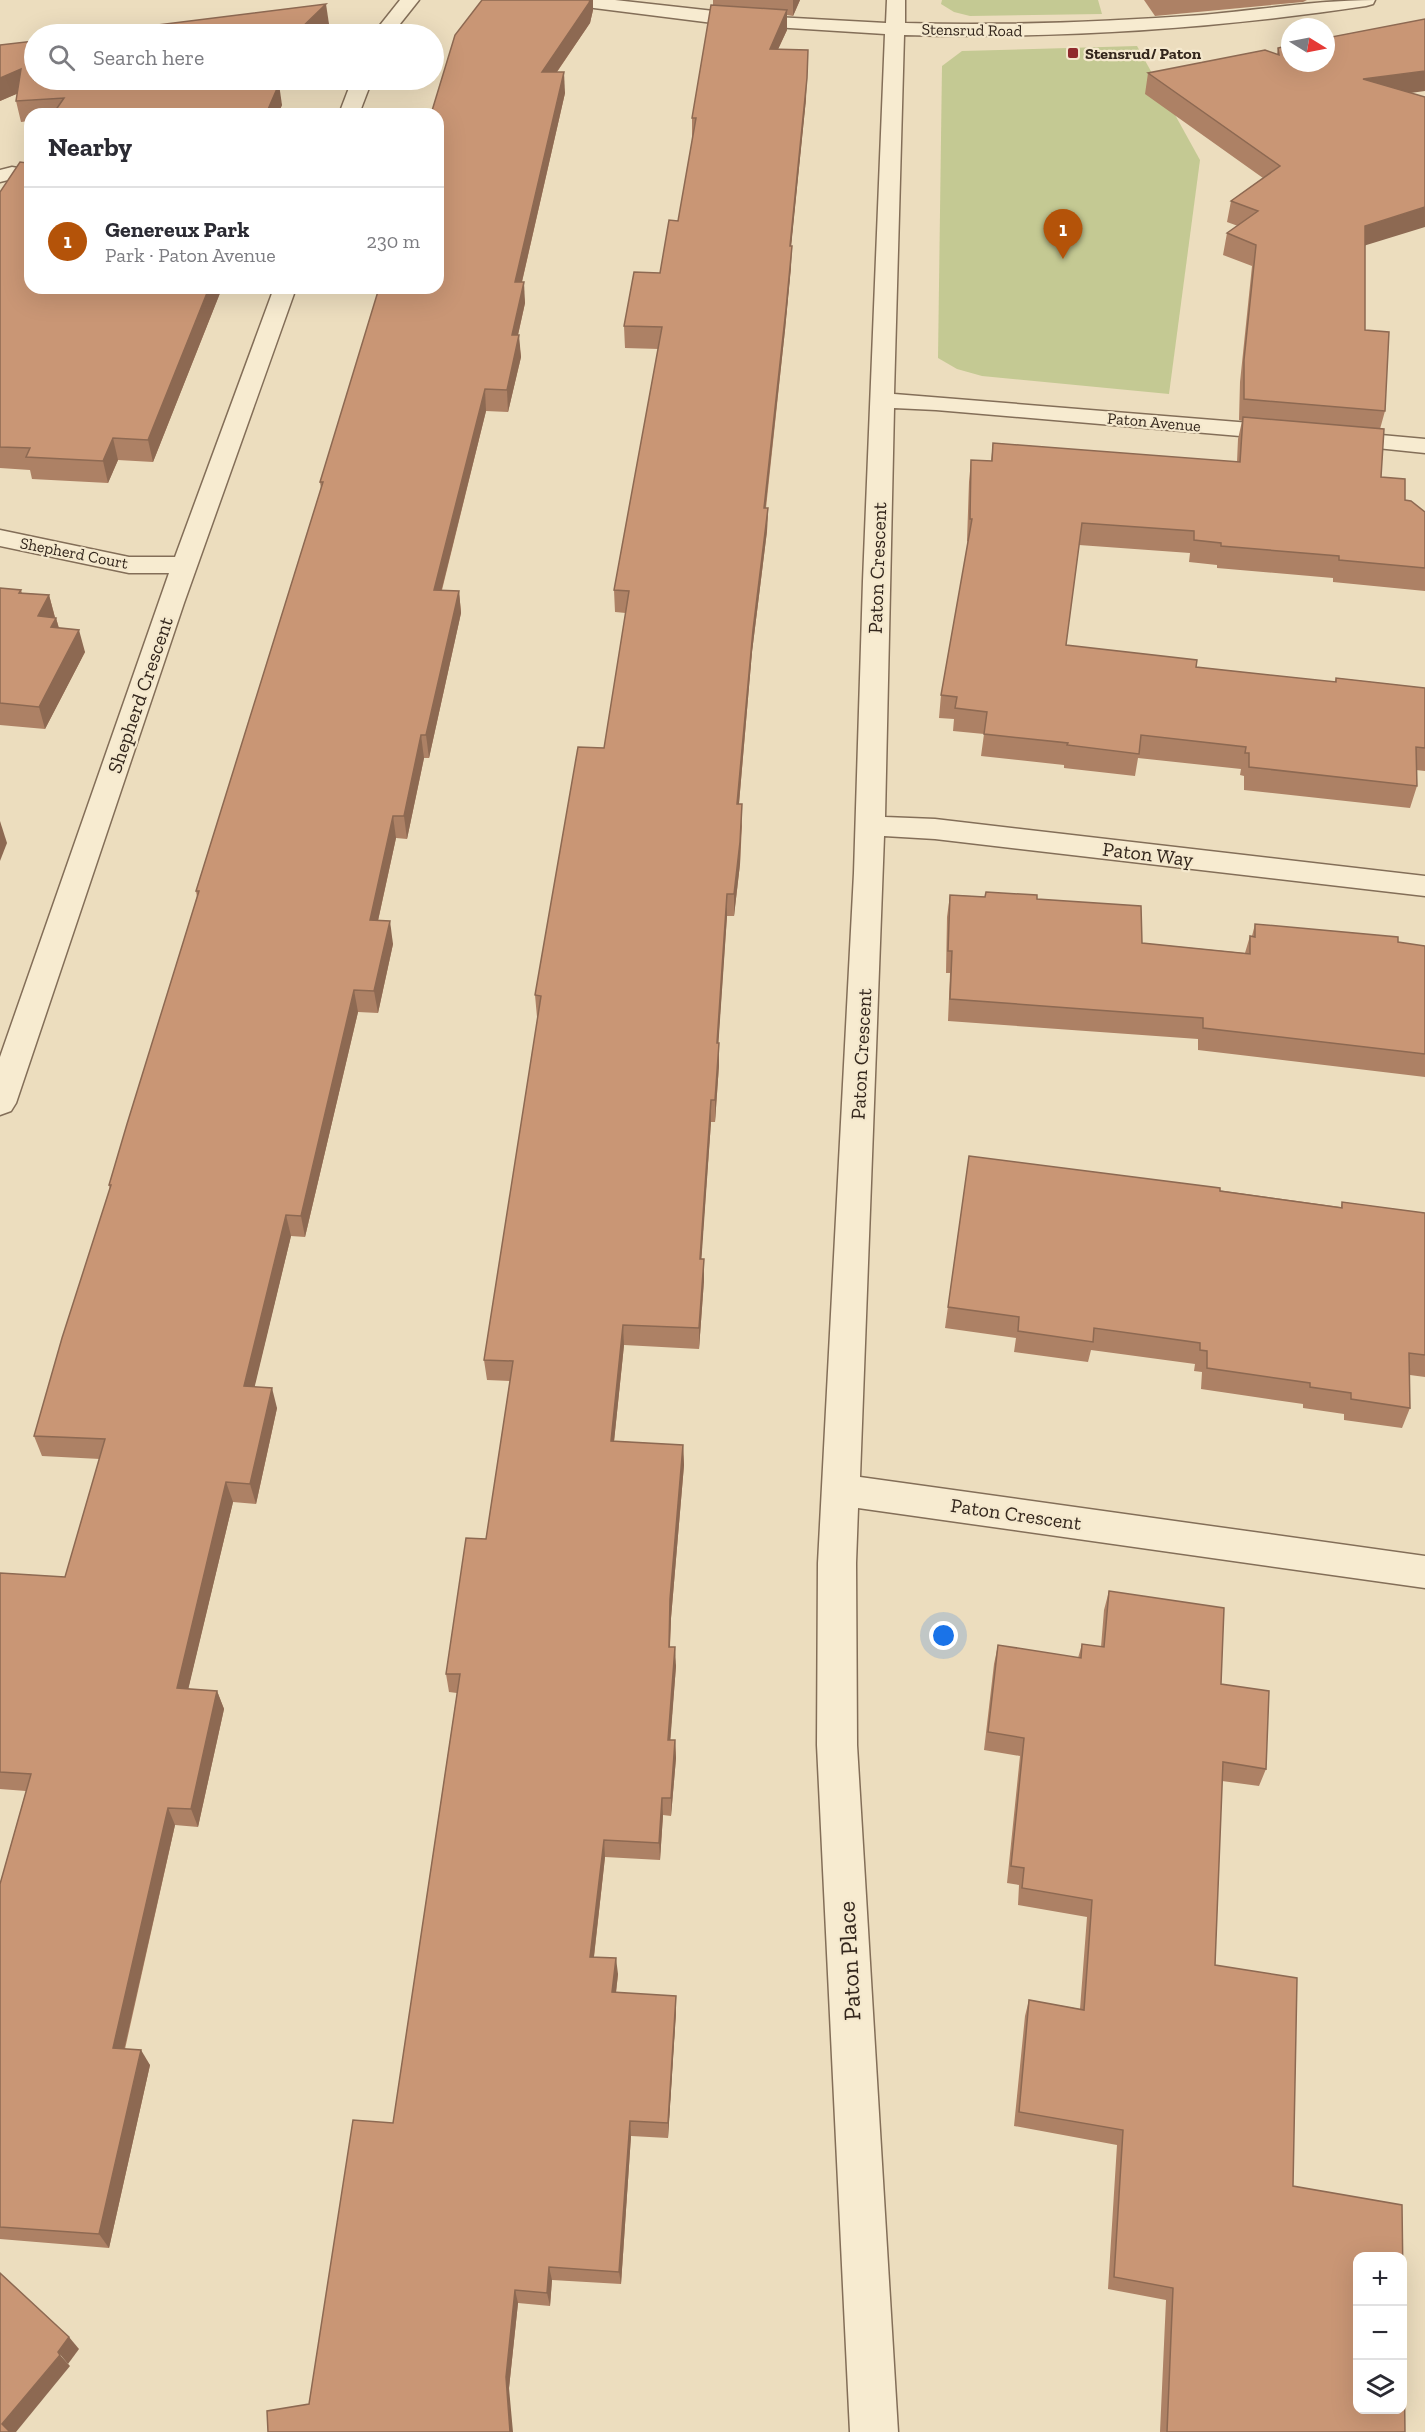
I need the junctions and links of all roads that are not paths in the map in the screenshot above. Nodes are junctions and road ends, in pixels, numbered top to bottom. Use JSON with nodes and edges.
{"nodes":[{"id":1,"x":410,"y":0,"type":"edge"},
{"id":2,"x":578,"y":0,"type":"edge"},
{"id":3,"x":896,"y":0,"type":"edge"},
{"id":4,"x":1366,"y":0,"type":"edge"},
{"id":5,"x":390,"y":24,"type":"edge"},
{"id":6,"x":894,"y":29,"type":"junction"},
{"id":7,"x":358,"y":90,"type":"edge"},
{"id":8,"x":351,"y":108,"type":"edge"},
{"id":9,"x":24,"y":175,"type":"edge"},
{"id":10,"x":0,"y":176,"type":"edge"},
{"id":11,"x":283,"y":294,"type":"edge"},
{"id":12,"x":883,"y":401,"type":"junction"},
{"id":13,"x":1425,"y":446,"type":"edge"},
{"id":14,"x":0,"y":538,"type":"edge"},
{"id":15,"x":185,"y":565,"type":"junction"},
{"id":16,"x":871,"y":826,"type":"junction"},
{"id":17,"x":1425,"y":886,"type":"edge"},
{"id":18,"x":2,"y":1093,"type":"edge"},
{"id":19,"x":841,"y":1490,"type":"junction"},
{"id":20,"x":1425,"y":1572,"type":"edge"},
{"id":21,"x":874,"y":2432,"type":"edge"}],
"edges":[{"from":1,"to":5,"type":"street"},
{"from":2,"to":6,"type":"street","name":"Stensrud Road"},
{"from":3,"to":6,"type":"street","name":"Paton Crescent"},
{"from":4,"to":6,"type":"street","name":"Stensrud Road"},
{"from":6,"to":12,"type":"street","name":"Paton Crescent"},
{"from":7,"to":8,"type":"street"},
{"from":9,"to":10,"type":"street"},
{"from":11,"to":15,"type":"street","name":"Shepherd Crescent"},
{"from":12,"to":13,"type":"street","name":"Paton Avenue"},
{"from":12,"to":16,"type":"street","name":"Paton Crescent"},
{"from":14,"to":15,"type":"street","name":"Shepherd Court"},
{"from":15,"to":18,"type":"street","name":"Shepherd Crescent"},
{"from":16,"to":17,"type":"street","name":"Paton Way"},
{"from":16,"to":19,"type":"street","name":"Paton Crescent"},
{"from":19,"to":20,"type":"street","name":"Paton Crescent"},
{"from":19,"to":21,"type":"street","name":"Paton Place"}]}
